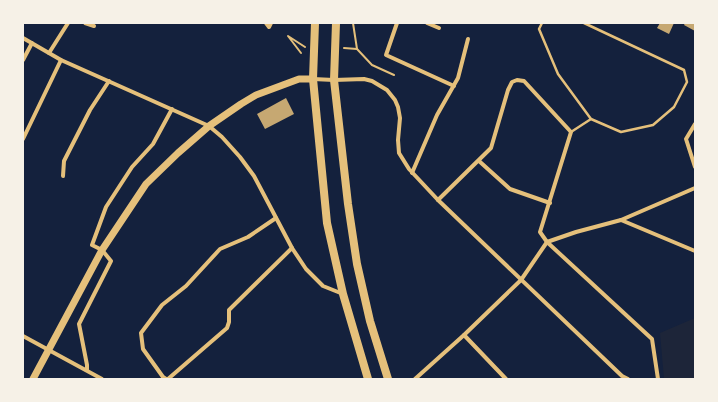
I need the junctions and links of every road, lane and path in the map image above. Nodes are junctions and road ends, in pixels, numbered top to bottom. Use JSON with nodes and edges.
{"nodes":[{"id":1,"x":68,"y":23,"type":"edge"},
{"id":2,"x":84,"y":23,"type":"edge"},
{"id":3,"x":266,"y":23,"type":"edge"},
{"id":4,"x":271,"y":23,"type":"edge"},
{"id":5,"x":315,"y":23,"type":"edge"},
{"id":6,"x":336,"y":23,"type":"edge"},
{"id":7,"x":354,"y":23,"type":"edge"},
{"id":8,"x":397,"y":23,"type":"edge"},
{"id":9,"x":428,"y":23,"type":"edge"},
{"id":10,"x":542,"y":23,"type":"edge"},
{"id":11,"x":584,"y":23,"type":"edge"},
{"id":12,"x":94,"y":26,"type":"dead end"},
{"id":13,"x":439,"y":28,"type":"dead end"},
{"id":14,"x":23,"y":38,"type":"edge"},
{"id":15,"x":468,"y":39,"type":"dead end"},
{"id":16,"x":32,"y":43,"type":"junction"},
{"id":17,"x":304,"y":47,"type":"dead end"},
{"id":18,"x":49,"y":53,"type":"junction"},
{"id":19,"x":301,"y":53,"type":"dead end"},
{"id":20,"x":23,"y":60,"type":"edge"},
{"id":21,"x":61,"y":60,"type":"junction"},
{"id":22,"x":394,"y":75,"type":"dead end"},
{"id":23,"x":313,"y":79,"type":"junction"},
{"id":24,"x":334,"y":80,"type":"junction"},
{"id":25,"x":109,"y":81,"type":"junction"},
{"id":26,"x":454,"y":86,"type":"junction"},
{"id":27,"x":172,"y":109,"type":"junction"},
{"id":28,"x":591,"y":119,"type":"junction"},
{"id":29,"x":695,"y":124,"type":"edge"},
{"id":30,"x":209,"y":126,"type":"junction"},
{"id":31,"x":572,"y":132,"type":"junction"},
{"id":32,"x":23,"y":139,"type":"edge"},
{"id":33,"x":479,"y":161,"type":"junction"},
{"id":34,"x":695,"y":167,"type":"edge"},
{"id":35,"x":412,"y":173,"type":"junction"},
{"id":36,"x":63,"y":176,"type":"dead end"},
{"id":37,"x":695,"y":188,"type":"edge"},
{"id":38,"x":438,"y":200,"type":"junction"},
{"id":39,"x":550,"y":203,"type":"junction"},
{"id":40,"x":276,"y":218,"type":"junction"},
{"id":41,"x":621,"y":220,"type":"junction"},
{"id":42,"x":547,"y":242,"type":"junction"},
{"id":43,"x":292,"y":248,"type":"junction"},
{"id":44,"x":102,"y":250,"type":"junction"},
{"id":45,"x":695,"y":250,"type":"edge"},
{"id":46,"x":521,"y":280,"type":"junction"},
{"id":47,"x":343,"y":294,"type":"junction"},
{"id":48,"x":464,"y":334,"type":"junction"},
{"id":49,"x":23,"y":336,"type":"edge"},
{"id":50,"x":49,"y":350,"type":"junction"},
{"id":51,"x":87,"y":370,"type":"junction"},
{"id":52,"x":620,"y":378,"type":"edge"},
{"id":53,"x":33,"y":379,"type":"edge"},
{"id":54,"x":102,"y":379,"type":"edge"},
{"id":55,"x":167,"y":379,"type":"edge"},
{"id":56,"x":368,"y":379,"type":"edge"},
{"id":57,"x":388,"y":379,"type":"edge"},
{"id":58,"x":415,"y":379,"type":"edge"},
{"id":59,"x":506,"y":379,"type":"edge"},
{"id":60,"x":628,"y":379,"type":"edge"},
{"id":61,"x":658,"y":379,"type":"edge"}],
"edges":[{"from":1,"to":18,"type":"street"},
{"from":2,"to":12,"type":"street"},
{"from":3,"to":4,"type":"street"},
{"from":5,"to":23,"type":"main road"},
{"from":6,"to":24,"type":"main road"},
{"from":7,"to":22,"type":"path"},
{"from":8,"to":26,"type":"street"},
{"from":9,"to":13,"type":"street"},
{"from":10,"to":28,"type":"lane"},
{"from":11,"to":28,"type":"lane"},
{"from":14,"to":16,"type":"street"},
{"from":15,"to":26,"type":"street"},
{"from":16,"to":18,"type":"street"},
{"from":16,"to":20,"type":"street"},
{"from":17,"to":19,"type":"path"},
{"from":18,"to":21,"type":"street"},
{"from":21,"to":25,"type":"street"},
{"from":21,"to":32,"type":"street"},
{"from":23,"to":24,"type":"street"},
{"from":23,"to":30,"type":"street"},
{"from":23,"to":47,"type":"main road"},
{"from":24,"to":35,"type":"street"},
{"from":24,"to":57,"type":"main road"},
{"from":25,"to":27,"type":"street"},
{"from":25,"to":36,"type":"street"},
{"from":26,"to":35,"type":"street"},
{"from":27,"to":30,"type":"street"},
{"from":27,"to":44,"type":"street"},
{"from":28,"to":31,"type":"lane"},
{"from":29,"to":34,"type":"street"},
{"from":30,"to":40,"type":"street"},
{"from":30,"to":44,"type":"street"},
{"from":31,"to":33,"type":"street"},
{"from":31,"to":39,"type":"street"},
{"from":33,"to":38,"type":"street"},
{"from":33,"to":39,"type":"street"},
{"from":35,"to":38,"type":"street"},
{"from":37,"to":41,"type":"street"},
{"from":38,"to":46,"type":"street"},
{"from":39,"to":42,"type":"street"},
{"from":40,"to":43,"type":"street"},
{"from":40,"to":55,"type":"street"},
{"from":41,"to":42,"type":"street"},
{"from":41,"to":45,"type":"street"},
{"from":42,"to":46,"type":"street"},
{"from":42,"to":61,"type":"street"},
{"from":43,"to":47,"type":"street"},
{"from":43,"to":55,"type":"street"},
{"from":44,"to":50,"type":"street"},
{"from":44,"to":51,"type":"street"},
{"from":46,"to":48,"type":"street"},
{"from":46,"to":52,"type":"street"},
{"from":47,"to":56,"type":"main road"},
{"from":48,"to":58,"type":"street"},
{"from":48,"to":59,"type":"street"},
{"from":49,"to":50,"type":"street"},
{"from":50,"to":51,"type":"street"},
{"from":50,"to":53,"type":"street"},
{"from":51,"to":54,"type":"street"},
{"from":52,"to":60,"type":"street"}]}
